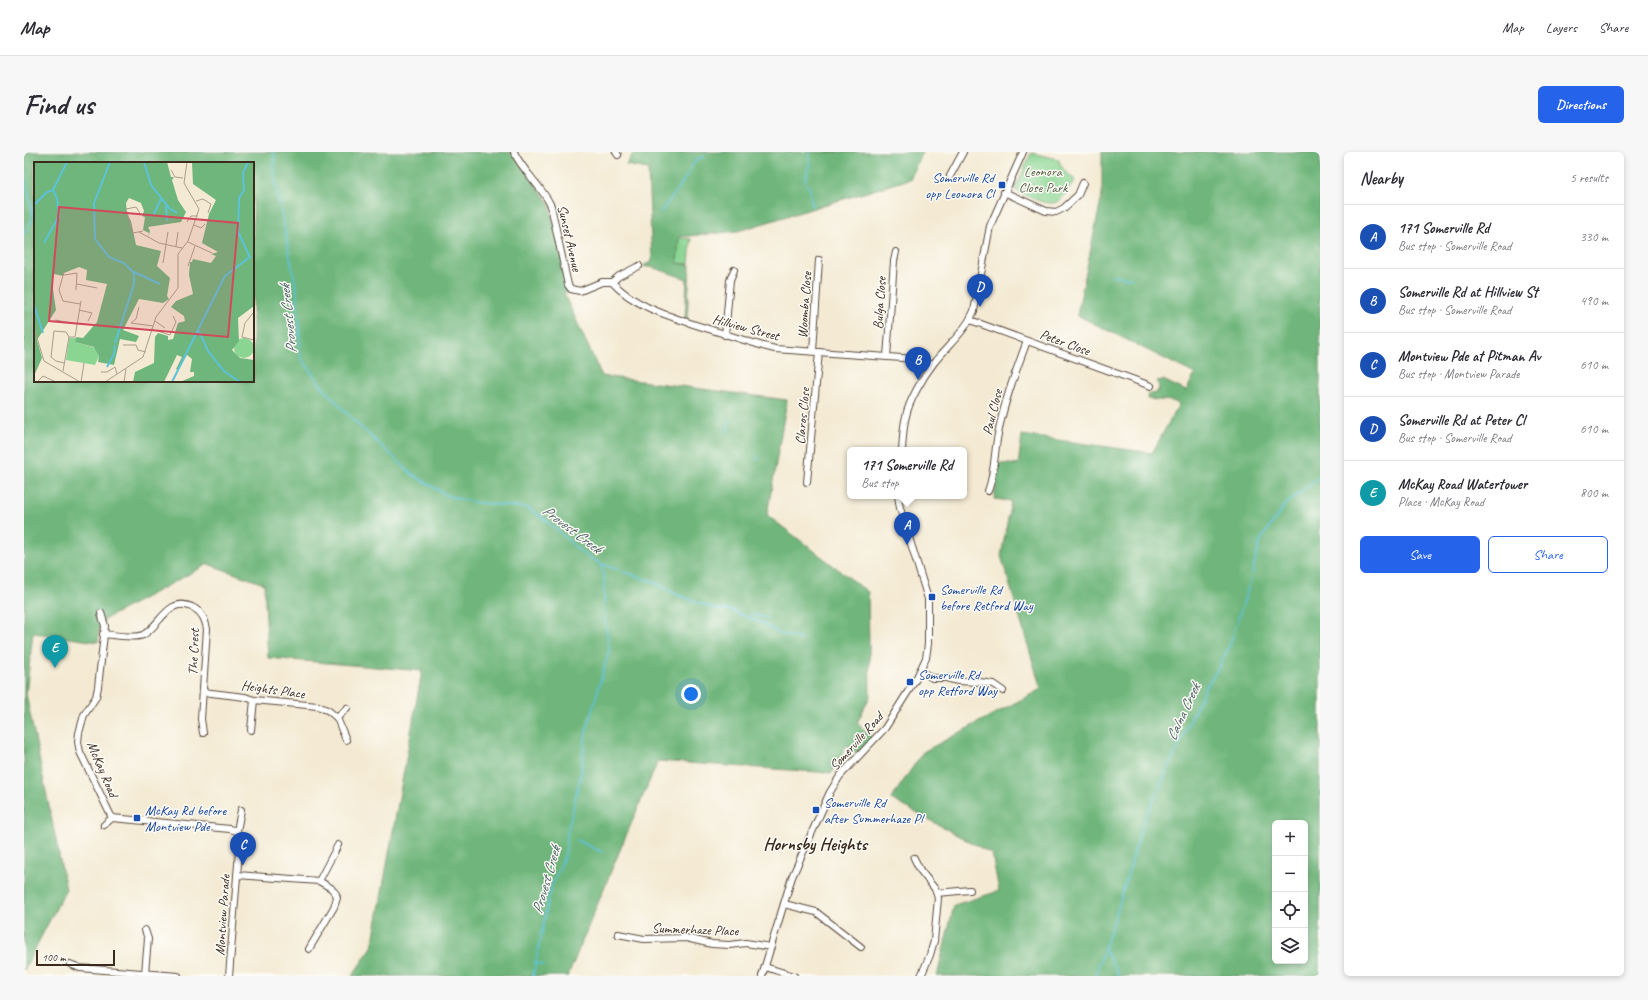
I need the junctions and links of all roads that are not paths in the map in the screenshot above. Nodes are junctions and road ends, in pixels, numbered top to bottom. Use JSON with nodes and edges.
{"nodes":[{"id":1,"x":514,"y":152,"type":"edge"},
{"id":2,"x":963,"y":152,"type":"edge"},
{"id":3,"x":1024,"y":152,"type":"edge"},
{"id":4,"x":950,"y":176,"type":"dead end"},
{"id":5,"x":1082,"y":183,"type":"dead end"},
{"id":6,"x":1004,"y":192,"type":"junction"},
{"id":7,"x":896,"y":252,"type":"dead end"},
{"id":8,"x":819,"y":260,"type":"dead end"},
{"id":9,"x":640,"y":266,"type":"dead end"},
{"id":10,"x":734,"y":270,"type":"dead end"},
{"id":11,"x":612,"y":282,"type":"junction"},
{"id":12,"x":970,"y":320,"type":"junction"},
{"id":13,"x":725,"y":335,"type":"junction"},
{"id":14,"x":1027,"y":340,"type":"junction"},
{"id":15,"x":816,"y":352,"type":"junction"},
{"id":16,"x":887,"y":357,"type":"junction"},
{"id":17,"x":932,"y":365,"type":"junction"},
{"id":18,"x":1151,"y":386,"type":"dead end"},
{"id":19,"x":902,"y":447,"type":"edge"},
{"id":20,"x":807,"y":482,"type":"dead end"},
{"id":21,"x":988,"y":491,"type":"dead end"},
{"id":22,"x":898,"y":499,"type":"edge"},
{"id":23,"x":101,"y":613,"type":"dead end"},
{"id":24,"x":103,"y":634,"type":"junction"},
{"id":25,"x":921,"y":671,"type":"junction"},
{"id":26,"x":1003,"y":691,"type":"dead end"},
{"id":27,"x":203,"y":692,"type":"junction"},
{"id":28,"x":254,"y":700,"type":"junction"},
{"id":29,"x":347,"y":708,"type":"dead end"},
{"id":30,"x":337,"y":718,"type":"junction"},
{"id":31,"x":251,"y":730,"type":"dead end"},
{"id":32,"x":203,"y":733,"type":"dead end"},
{"id":33,"x":346,"y":740,"type":"dead end"},
{"id":34,"x":241,"y":810,"type":"dead end"},
{"id":35,"x":112,"y":818,"type":"junction"},
{"id":36,"x":104,"y":825,"type":"dead end"},
{"id":37,"x":237,"y":832,"type":"junction"},
{"id":38,"x":338,"y":845,"type":"dead end"},
{"id":39,"x":914,"y":858,"type":"dead end"},
{"id":40,"x":237,"y":876,"type":"junction"},
{"id":41,"x":319,"y":881,"type":"junction"},
{"id":42,"x":970,"y":890,"type":"dead end"},
{"id":43,"x":937,"y":894,"type":"junction"},
{"id":44,"x":784,"y":904,"type":"junction"},
{"id":45,"x":145,"y":930,"type":"dead end"},
{"id":46,"x":618,"y":934,"type":"dead end"},
{"id":47,"x":771,"y":947,"type":"junction"},
{"id":48,"x":860,"y":947,"type":"dead end"},
{"id":49,"x":309,"y":949,"type":"dead end"},
{"id":50,"x":70,"y":964,"type":"dead end"},
{"id":51,"x":765,"y":967,"type":"junction"},
{"id":52,"x":145,"y":973,"type":"junction"},
{"id":53,"x":178,"y":976,"type":"edge"},
{"id":54,"x":229,"y":976,"type":"edge"},
{"id":55,"x":762,"y":976,"type":"edge"},
{"id":56,"x":794,"y":976,"type":"edge"},
{"id":57,"x":921,"y":976,"type":"edge"}],
"edges":[{"from":1,"to":11,"type":"street","name":"Sunset Avenue"},
{"from":2,"to":4,"type":"street"},
{"from":3,"to":6,"type":"street"},
{"from":5,"to":6,"type":"street"},
{"from":6,"to":12,"type":"street"},
{"from":7,"to":16,"type":"street","name":"Bulga Close"},
{"from":8,"to":15,"type":"street","name":"Woomba Close"},
{"from":9,"to":11,"type":"street","name":"Sunset Avenue"},
{"from":10,"to":13,"type":"street"},
{"from":11,"to":13,"type":"street","name":"Hillview Street"},
{"from":12,"to":14,"type":"street","name":"Peter Close"},
{"from":12,"to":17,"type":"street"},
{"from":13,"to":15,"type":"street","name":"Hillview Street"},
{"from":14,"to":18,"type":"street","name":"Peter Close"},
{"from":14,"to":21,"type":"street","name":"Paul Close"},
{"from":15,"to":16,"type":"street","name":"Hillview Street"},
{"from":15,"to":20,"type":"street","name":"Claros Close"},
{"from":16,"to":17,"type":"street","name":"Hillview Street"},
{"from":17,"to":19,"type":"street"},
{"from":22,"to":25,"type":"street","name":"Somerville Road"},
{"from":23,"to":24,"type":"street","name":"McKay Road"},
{"from":24,"to":27,"type":"street","name":"The Crest"},
{"from":24,"to":35,"type":"street","name":"McKay Road"},
{"from":25,"to":26,"type":"street"},
{"from":25,"to":44,"type":"street","name":"Somerville Road"},
{"from":27,"to":28,"type":"street","name":"Heights Place"},
{"from":27,"to":32,"type":"street","name":"The Crest"},
{"from":28,"to":30,"type":"street","name":"Heights Place"},
{"from":28,"to":31,"type":"street"},
{"from":29,"to":30,"type":"street"},
{"from":30,"to":33,"type":"street"},
{"from":34,"to":37,"type":"street","name":"Montview Parade"},
{"from":35,"to":36,"type":"street","name":"McKay Road"},
{"from":35,"to":37,"type":"street","name":"McKay Road"},
{"from":37,"to":40,"type":"street","name":"Montview Parade"},
{"from":38,"to":41,"type":"street"},
{"from":39,"to":43,"type":"street"},
{"from":40,"to":41,"type":"street"},
{"from":40,"to":54,"type":"street","name":"Montview Parade"},
{"from":41,"to":49,"type":"street"},
{"from":42,"to":43,"type":"street"},
{"from":43,"to":57,"type":"street"},
{"from":44,"to":47,"type":"street","name":"Somerville Road"},
{"from":44,"to":48,"type":"street"},
{"from":45,"to":52,"type":"street"},
{"from":46,"to":47,"type":"street","name":"Summerhaze Place"},
{"from":47,"to":51,"type":"street","name":"Somerville Road"},
{"from":50,"to":52,"type":"street"},
{"from":51,"to":55,"type":"street","name":"Somerville Road"},
{"from":51,"to":56,"type":"street"},
{"from":52,"to":53,"type":"street"}]}
